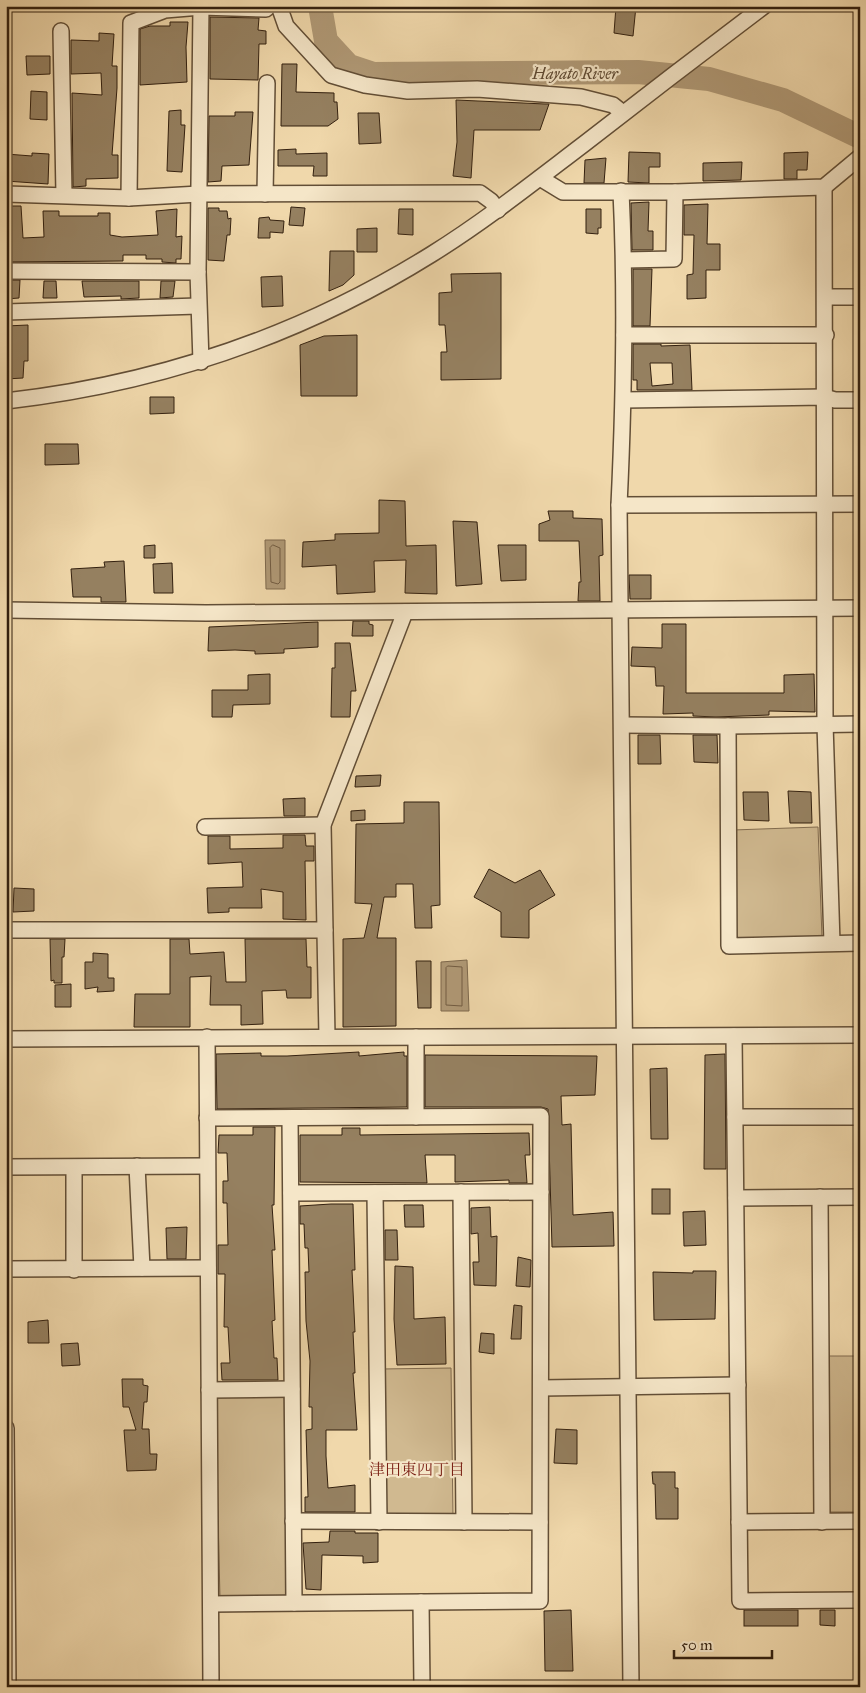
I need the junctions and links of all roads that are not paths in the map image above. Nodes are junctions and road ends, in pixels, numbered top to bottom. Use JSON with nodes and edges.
{"nodes":[{"id":1,"x":268,"y":6,"type":"edge"},
{"id":2,"x":279,"y":6,"type":"edge"},
{"id":3,"x":764,"y":6,"type":"edge"},
{"id":4,"x":201,"y":7,"type":"edge"},
{"id":5,"x":61,"y":31,"type":"dead end"},
{"id":6,"x":267,"y":83,"type":"dead end"},
{"id":7,"x":624,"y":113,"type":"junction"},
{"id":8,"x":856,"y":159,"type":"edge"},
{"id":9,"x":540,"y":178,"type":"junction"},
{"id":10,"x":824,"y":186,"type":"junction"},
{"id":11,"x":621,"y":191,"type":"junction"},
{"id":12,"x":676,"y":192,"type":"junction"},
{"id":13,"x":6,"y":194,"type":"edge"},
{"id":14,"x":199,"y":194,"type":"junction"},
{"id":15,"x":265,"y":194,"type":"junction"},
{"id":16,"x":64,"y":195,"type":"junction"},
{"id":17,"x":129,"y":198,"type":"junction"},
{"id":18,"x":498,"y":210,"type":"junction"},
{"id":19,"x":625,"y":260,"type":"junction"},
{"id":20,"x":6,"y":271,"type":"edge"},
{"id":21,"x":198,"y":272,"type":"junction"},
{"id":22,"x":826,"y":297,"type":"junction"},
{"id":23,"x":860,"y":297,"type":"edge"},
{"id":24,"x":198,"y":306,"type":"junction"},
{"id":25,"x":6,"y":312,"type":"edge"},
{"id":26,"x":624,"y":335,"type":"junction"},
{"id":27,"x":826,"y":335,"type":"junction"},
{"id":28,"x":201,"y":362,"type":"junction"},
{"id":29,"x":824,"y":397,"type":"junction"},
{"id":30,"x":624,"y":400,"type":"junction"},
{"id":31,"x":860,"y":400,"type":"edge"},
{"id":32,"x":6,"y":401,"type":"edge"},
{"id":33,"x":824,"y":504,"type":"junction"},
{"id":34,"x":860,"y":504,"type":"edge"},
{"id":35,"x":619,"y":505,"type":"junction"},
{"id":36,"x":824,"y":608,"type":"junction"},
{"id":37,"x":860,"y":608,"type":"edge"},
{"id":38,"x":6,"y":610,"type":"edge"},
{"id":39,"x":621,"y":610,"type":"junction"},
{"id":40,"x":404,"y":612,"type":"junction"},
{"id":41,"x":825,"y":724,"type":"junction"},
{"id":42,"x":860,"y":724,"type":"edge"},
{"id":43,"x":622,"y":725,"type":"junction"},
{"id":44,"x":728,"y":726,"type":"junction"},
{"id":45,"x":323,"y":825,"type":"junction"},
{"id":46,"x":205,"y":827,"type":"dead end"},
{"id":47,"x":6,"y":930,"type":"edge"},
{"id":48,"x":325,"y":930,"type":"junction"},
{"id":49,"x":832,"y":943,"type":"junction"},
{"id":50,"x":860,"y":944,"type":"edge"},
{"id":51,"x":860,"y":1035,"type":"edge"},
{"id":52,"x":734,"y":1036,"type":"junction"},
{"id":53,"x":207,"y":1037,"type":"junction"},
{"id":54,"x":327,"y":1037,"type":"junction"},
{"id":55,"x":416,"y":1037,"type":"junction"},
{"id":56,"x":626,"y":1037,"type":"junction"},
{"id":57,"x":6,"y":1039,"type":"edge"},
{"id":58,"x":416,"y":1117,"type":"junction"},
{"id":59,"x":860,"y":1117,"type":"edge"},
{"id":60,"x":207,"y":1118,"type":"junction"},
{"id":61,"x":290,"y":1118,"type":"junction"},
{"id":62,"x":735,"y":1118,"type":"junction"},
{"id":63,"x":137,"y":1166,"type":"junction"},
{"id":64,"x":208,"y":1166,"type":"junction"},
{"id":65,"x":6,"y":1167,"type":"edge"},
{"id":66,"x":74,"y":1168,"type":"junction"},
{"id":67,"x":461,"y":1192,"type":"junction"},
{"id":68,"x":541,"y":1192,"type":"junction"},
{"id":69,"x":291,"y":1193,"type":"junction"},
{"id":70,"x":375,"y":1193,"type":"junction"},
{"id":71,"x":820,"y":1197,"type":"junction"},
{"id":72,"x":860,"y":1197,"type":"edge"},
{"id":73,"x":736,"y":1198,"type":"junction"},
{"id":74,"x":142,"y":1268,"type":"junction"},
{"id":75,"x":208,"y":1268,"type":"junction"},
{"id":76,"x":6,"y":1269,"type":"edge"},
{"id":77,"x":74,"y":1270,"type":"junction"},
{"id":78,"x":738,"y":1385,"type":"junction"},
{"id":79,"x":629,"y":1387,"type":"junction"},
{"id":80,"x":541,"y":1388,"type":"junction"},
{"id":81,"x":209,"y":1390,"type":"junction"},
{"id":82,"x":292,"y":1390,"type":"junction"},
{"id":83,"x":6,"y":1428,"type":"edge"},
{"id":84,"x":294,"y":1521,"type":"junction"},
{"id":85,"x":860,"y":1521,"type":"edge"},
{"id":86,"x":379,"y":1522,"type":"junction"},
{"id":87,"x":464,"y":1522,"type":"junction"},
{"id":88,"x":540,"y":1522,"type":"junction"},
{"id":89,"x":739,"y":1522,"type":"junction"},
{"id":90,"x":822,"y":1522,"type":"junction"},
{"id":91,"x":860,"y":1600,"type":"edge"},
{"id":92,"x":420,"y":1602,"type":"junction"},
{"id":93,"x":294,"y":1603,"type":"junction"},
{"id":94,"x":211,"y":1604,"type":"junction"},
{"id":95,"x":8,"y":1687,"type":"edge"},
{"id":96,"x":211,"y":1687,"type":"edge"},
{"id":97,"x":422,"y":1687,"type":"edge"},
{"id":98,"x":631,"y":1687,"type":"edge"}],
"edges":[{"from":1,"to":4,"type":"street"},
{"from":2,"to":7,"type":"street"},
{"from":3,"to":7,"type":"street"},
{"from":4,"to":14,"type":"street"},
{"from":4,"to":17,"type":"street"},
{"from":5,"to":16,"type":"street"},
{"from":6,"to":15,"type":"street"},
{"from":7,"to":9,"type":"street"},
{"from":8,"to":10,"type":"street"},
{"from":9,"to":11,"type":"street"},
{"from":9,"to":18,"type":"street"},
{"from":10,"to":12,"type":"street"},
{"from":10,"to":22,"type":"street"},
{"from":11,"to":12,"type":"street"},
{"from":11,"to":19,"type":"street"},
{"from":12,"to":19,"type":"street"},
{"from":13,"to":16,"type":"street"},
{"from":14,"to":15,"type":"street"},
{"from":14,"to":17,"type":"street"},
{"from":14,"to":21,"type":"street"},
{"from":15,"to":18,"type":"street"},
{"from":16,"to":17,"type":"street"},
{"from":18,"to":28,"type":"street"},
{"from":19,"to":26,"type":"street"},
{"from":20,"to":21,"type":"street"},
{"from":21,"to":24,"type":"street"},
{"from":22,"to":23,"type":"street"},
{"from":22,"to":27,"type":"street"},
{"from":24,"to":25,"type":"street"},
{"from":24,"to":28,"type":"street"},
{"from":26,"to":27,"type":"street"},
{"from":26,"to":30,"type":"street"},
{"from":27,"to":29,"type":"street"},
{"from":28,"to":32,"type":"street"},
{"from":29,"to":30,"type":"street"},
{"from":29,"to":31,"type":"street"},
{"from":29,"to":33,"type":"street"},
{"from":30,"to":35,"type":"street"},
{"from":33,"to":34,"type":"street"},
{"from":33,"to":35,"type":"street"},
{"from":33,"to":36,"type":"street"},
{"from":35,"to":39,"type":"street"},
{"from":36,"to":37,"type":"street"},
{"from":36,"to":39,"type":"street"},
{"from":36,"to":41,"type":"street"},
{"from":38,"to":40,"type":"street"},
{"from":39,"to":40,"type":"street"},
{"from":39,"to":43,"type":"street"},
{"from":40,"to":45,"type":"street"},
{"from":41,"to":42,"type":"street"},
{"from":41,"to":44,"type":"street"},
{"from":41,"to":49,"type":"street"},
{"from":43,"to":44,"type":"street"},
{"from":43,"to":56,"type":"street"},
{"from":44,"to":49,"type":"street"},
{"from":45,"to":46,"type":"street"},
{"from":45,"to":48,"type":"street"},
{"from":47,"to":48,"type":"street"},
{"from":48,"to":54,"type":"street"},
{"from":49,"to":50,"type":"street"},
{"from":51,"to":52,"type":"street"},
{"from":52,"to":56,"type":"street"},
{"from":52,"to":62,"type":"street"},
{"from":53,"to":54,"type":"street"},
{"from":53,"to":57,"type":"street"},
{"from":53,"to":60,"type":"street"},
{"from":54,"to":55,"type":"street"},
{"from":55,"to":56,"type":"street"},
{"from":55,"to":58,"type":"street"},
{"from":56,"to":79,"type":"street"},
{"from":58,"to":61,"type":"street"},
{"from":58,"to":68,"type":"street"},
{"from":59,"to":62,"type":"street"},
{"from":60,"to":61,"type":"street"},
{"from":60,"to":64,"type":"street"},
{"from":61,"to":69,"type":"street"},
{"from":62,"to":73,"type":"street"},
{"from":63,"to":64,"type":"street"},
{"from":63,"to":66,"type":"street"},
{"from":63,"to":74,"type":"street"},
{"from":64,"to":75,"type":"street"},
{"from":65,"to":66,"type":"street"},
{"from":66,"to":77,"type":"street"},
{"from":67,"to":68,"type":"street"},
{"from":67,"to":70,"type":"street"},
{"from":67,"to":87,"type":"street"},
{"from":68,"to":80,"type":"street"},
{"from":69,"to":70,"type":"street"},
{"from":69,"to":82,"type":"street"},
{"from":70,"to":86,"type":"street"},
{"from":71,"to":72,"type":"street"},
{"from":71,"to":73,"type":"street"},
{"from":71,"to":90,"type":"street"},
{"from":73,"to":78,"type":"street"},
{"from":74,"to":75,"type":"street"},
{"from":74,"to":77,"type":"street"},
{"from":75,"to":81,"type":"street"},
{"from":76,"to":77,"type":"street"},
{"from":78,"to":79,"type":"street"},
{"from":78,"to":89,"type":"street"},
{"from":79,"to":80,"type":"street"},
{"from":79,"to":98,"type":"street"},
{"from":80,"to":88,"type":"street"},
{"from":81,"to":82,"type":"street"},
{"from":81,"to":94,"type":"street"},
{"from":82,"to":84,"type":"street"},
{"from":83,"to":95,"type":"street"},
{"from":84,"to":86,"type":"street"},
{"from":84,"to":93,"type":"street"},
{"from":85,"to":90,"type":"street"},
{"from":86,"to":87,"type":"street"},
{"from":87,"to":88,"type":"street"},
{"from":88,"to":92,"type":"street"},
{"from":89,"to":90,"type":"street"},
{"from":89,"to":91,"type":"street"},
{"from":92,"to":93,"type":"street"},
{"from":92,"to":97,"type":"street"},
{"from":93,"to":94,"type":"street"},
{"from":94,"to":96,"type":"street"}]}
